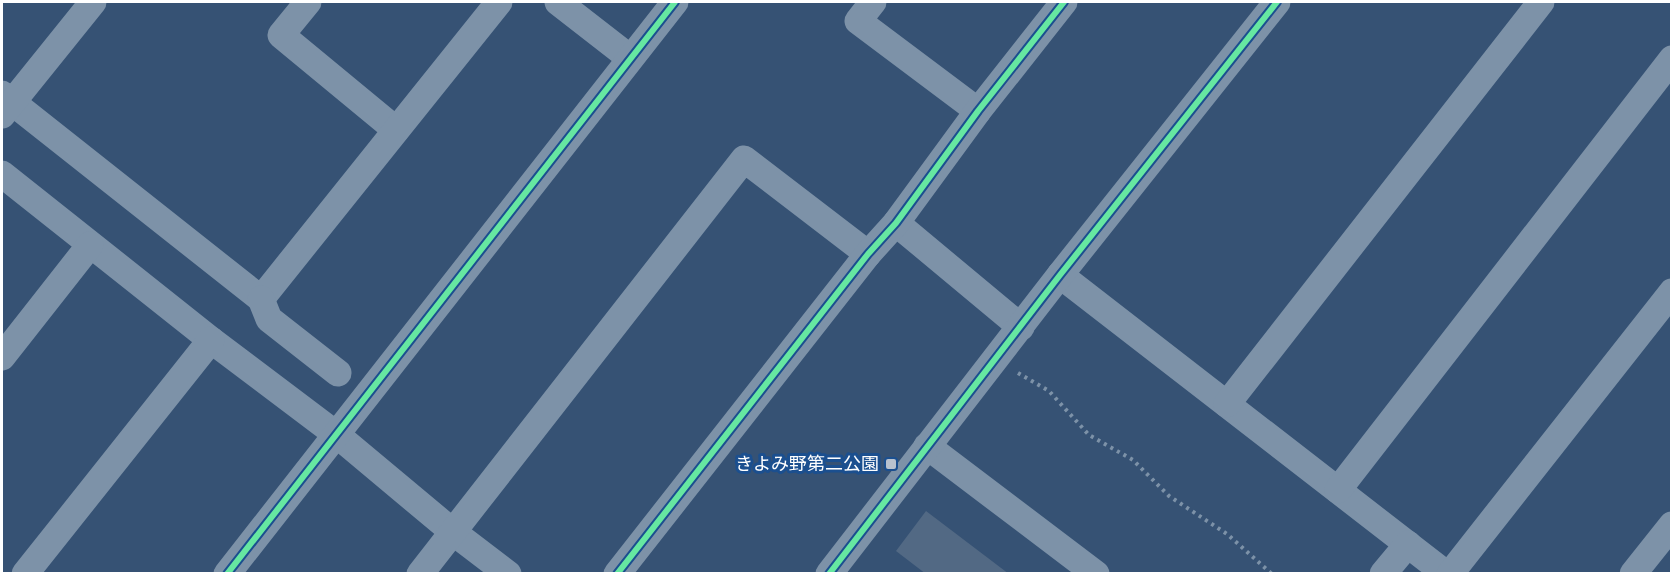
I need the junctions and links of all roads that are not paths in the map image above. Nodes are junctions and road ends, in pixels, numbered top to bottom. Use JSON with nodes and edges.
{"nodes":[{"id":1,"x":93,"y":2,"type":"edge"},
{"id":2,"x":308,"y":2,"type":"edge"},
{"id":3,"x":500,"y":2,"type":"edge"},
{"id":4,"x":558,"y":2,"type":"edge"},
{"id":5,"x":675,"y":2,"type":"edge"},
{"id":6,"x":873,"y":2,"type":"edge"},
{"id":7,"x":1064,"y":2,"type":"edge"},
{"id":8,"x":1277,"y":2,"type":"edge"},
{"id":9,"x":1541,"y":2,"type":"edge"},
{"id":10,"x":630,"y":58,"type":"junction"},
{"id":11,"x":1671,"y":59,"type":"edge"},
{"id":12,"x":5,"y":104,"type":"edge"},
{"id":13,"x":978,"y":111,"type":"junction"},
{"id":14,"x":396,"y":130,"type":"junction"},
{"id":15,"x":2,"y":174,"type":"edge"},
{"id":16,"x":896,"y":223,"type":"junction"},
{"id":17,"x":90,"y":245,"type":"junction"},
{"id":18,"x":868,"y":254,"type":"junction"},
{"id":19,"x":1060,"y":275,"type":"junction"},
{"id":20,"x":1671,"y":292,"type":"edge"},
{"id":21,"x":261,"y":299,"type":"junction"},
{"id":22,"x":1014,"y":336,"type":"junction"},
{"id":23,"x":211,"y":340,"type":"junction"},
{"id":24,"x":2,"y":357,"type":"edge"},
{"id":25,"x":338,"y":373,"type":"dead end"},
{"id":26,"x":1227,"y":404,"type":"junction"},
{"id":27,"x":338,"y":435,"type":"junction"},
{"id":28,"x":927,"y":446,"type":"junction"},
{"id":29,"x":1338,"y":490,"type":"junction"},
{"id":30,"x":1671,"y":525,"type":"edge"},
{"id":31,"x":453,"y":532,"type":"junction"},
{"id":32,"x":1408,"y":544,"type":"junction"},
{"id":33,"x":26,"y":573,"type":"edge"},
{"id":34,"x":227,"y":573,"type":"edge"},
{"id":35,"x":420,"y":573,"type":"edge"},
{"id":36,"x":508,"y":573,"type":"edge"},
{"id":37,"x":617,"y":573,"type":"edge"},
{"id":38,"x":829,"y":573,"type":"edge"},
{"id":39,"x":1096,"y":573,"type":"edge"},
{"id":40,"x":1383,"y":573,"type":"edge"},
{"id":41,"x":1448,"y":573,"type":"edge"},
{"id":42,"x":1633,"y":573,"type":"edge"}],
"edges":[{"from":1,"to":12,"type":"street"},
{"from":2,"to":14,"type":"street"},
{"from":3,"to":14,"type":"street"},
{"from":4,"to":10,"type":"street"},
{"from":5,"to":10,"type":"street"},
{"from":6,"to":13,"type":"street"},
{"from":7,"to":13,"type":"street"},
{"from":8,"to":19,"type":"street"},
{"from":9,"to":26,"type":"street"},
{"from":10,"to":27,"type":"street"},
{"from":11,"to":29,"type":"street"},
{"from":12,"to":21,"type":"street"},
{"from":13,"to":16,"type":"street"},
{"from":14,"to":21,"type":"street"},
{"from":15,"to":17,"type":"street"},
{"from":16,"to":18,"type":"street"},
{"from":16,"to":22,"type":"street"},
{"from":17,"to":23,"type":"street"},
{"from":17,"to":24,"type":"street"},
{"from":18,"to":31,"type":"street"},
{"from":18,"to":37,"type":"street"},
{"from":19,"to":22,"type":"street"},
{"from":19,"to":26,"type":"street"},
{"from":20,"to":41,"type":"street"},
{"from":21,"to":25,"type":"street"},
{"from":22,"to":28,"type":"street"},
{"from":23,"to":27,"type":"street"},
{"from":23,"to":33,"type":"street"},
{"from":26,"to":29,"type":"street"},
{"from":27,"to":31,"type":"street"},
{"from":27,"to":34,"type":"street"},
{"from":28,"to":38,"type":"street"},
{"from":28,"to":39,"type":"street"},
{"from":29,"to":32,"type":"street"},
{"from":30,"to":42,"type":"street"},
{"from":31,"to":35,"type":"street"},
{"from":31,"to":36,"type":"street"},
{"from":32,"to":40,"type":"street"},
{"from":32,"to":41,"type":"street"}]}
